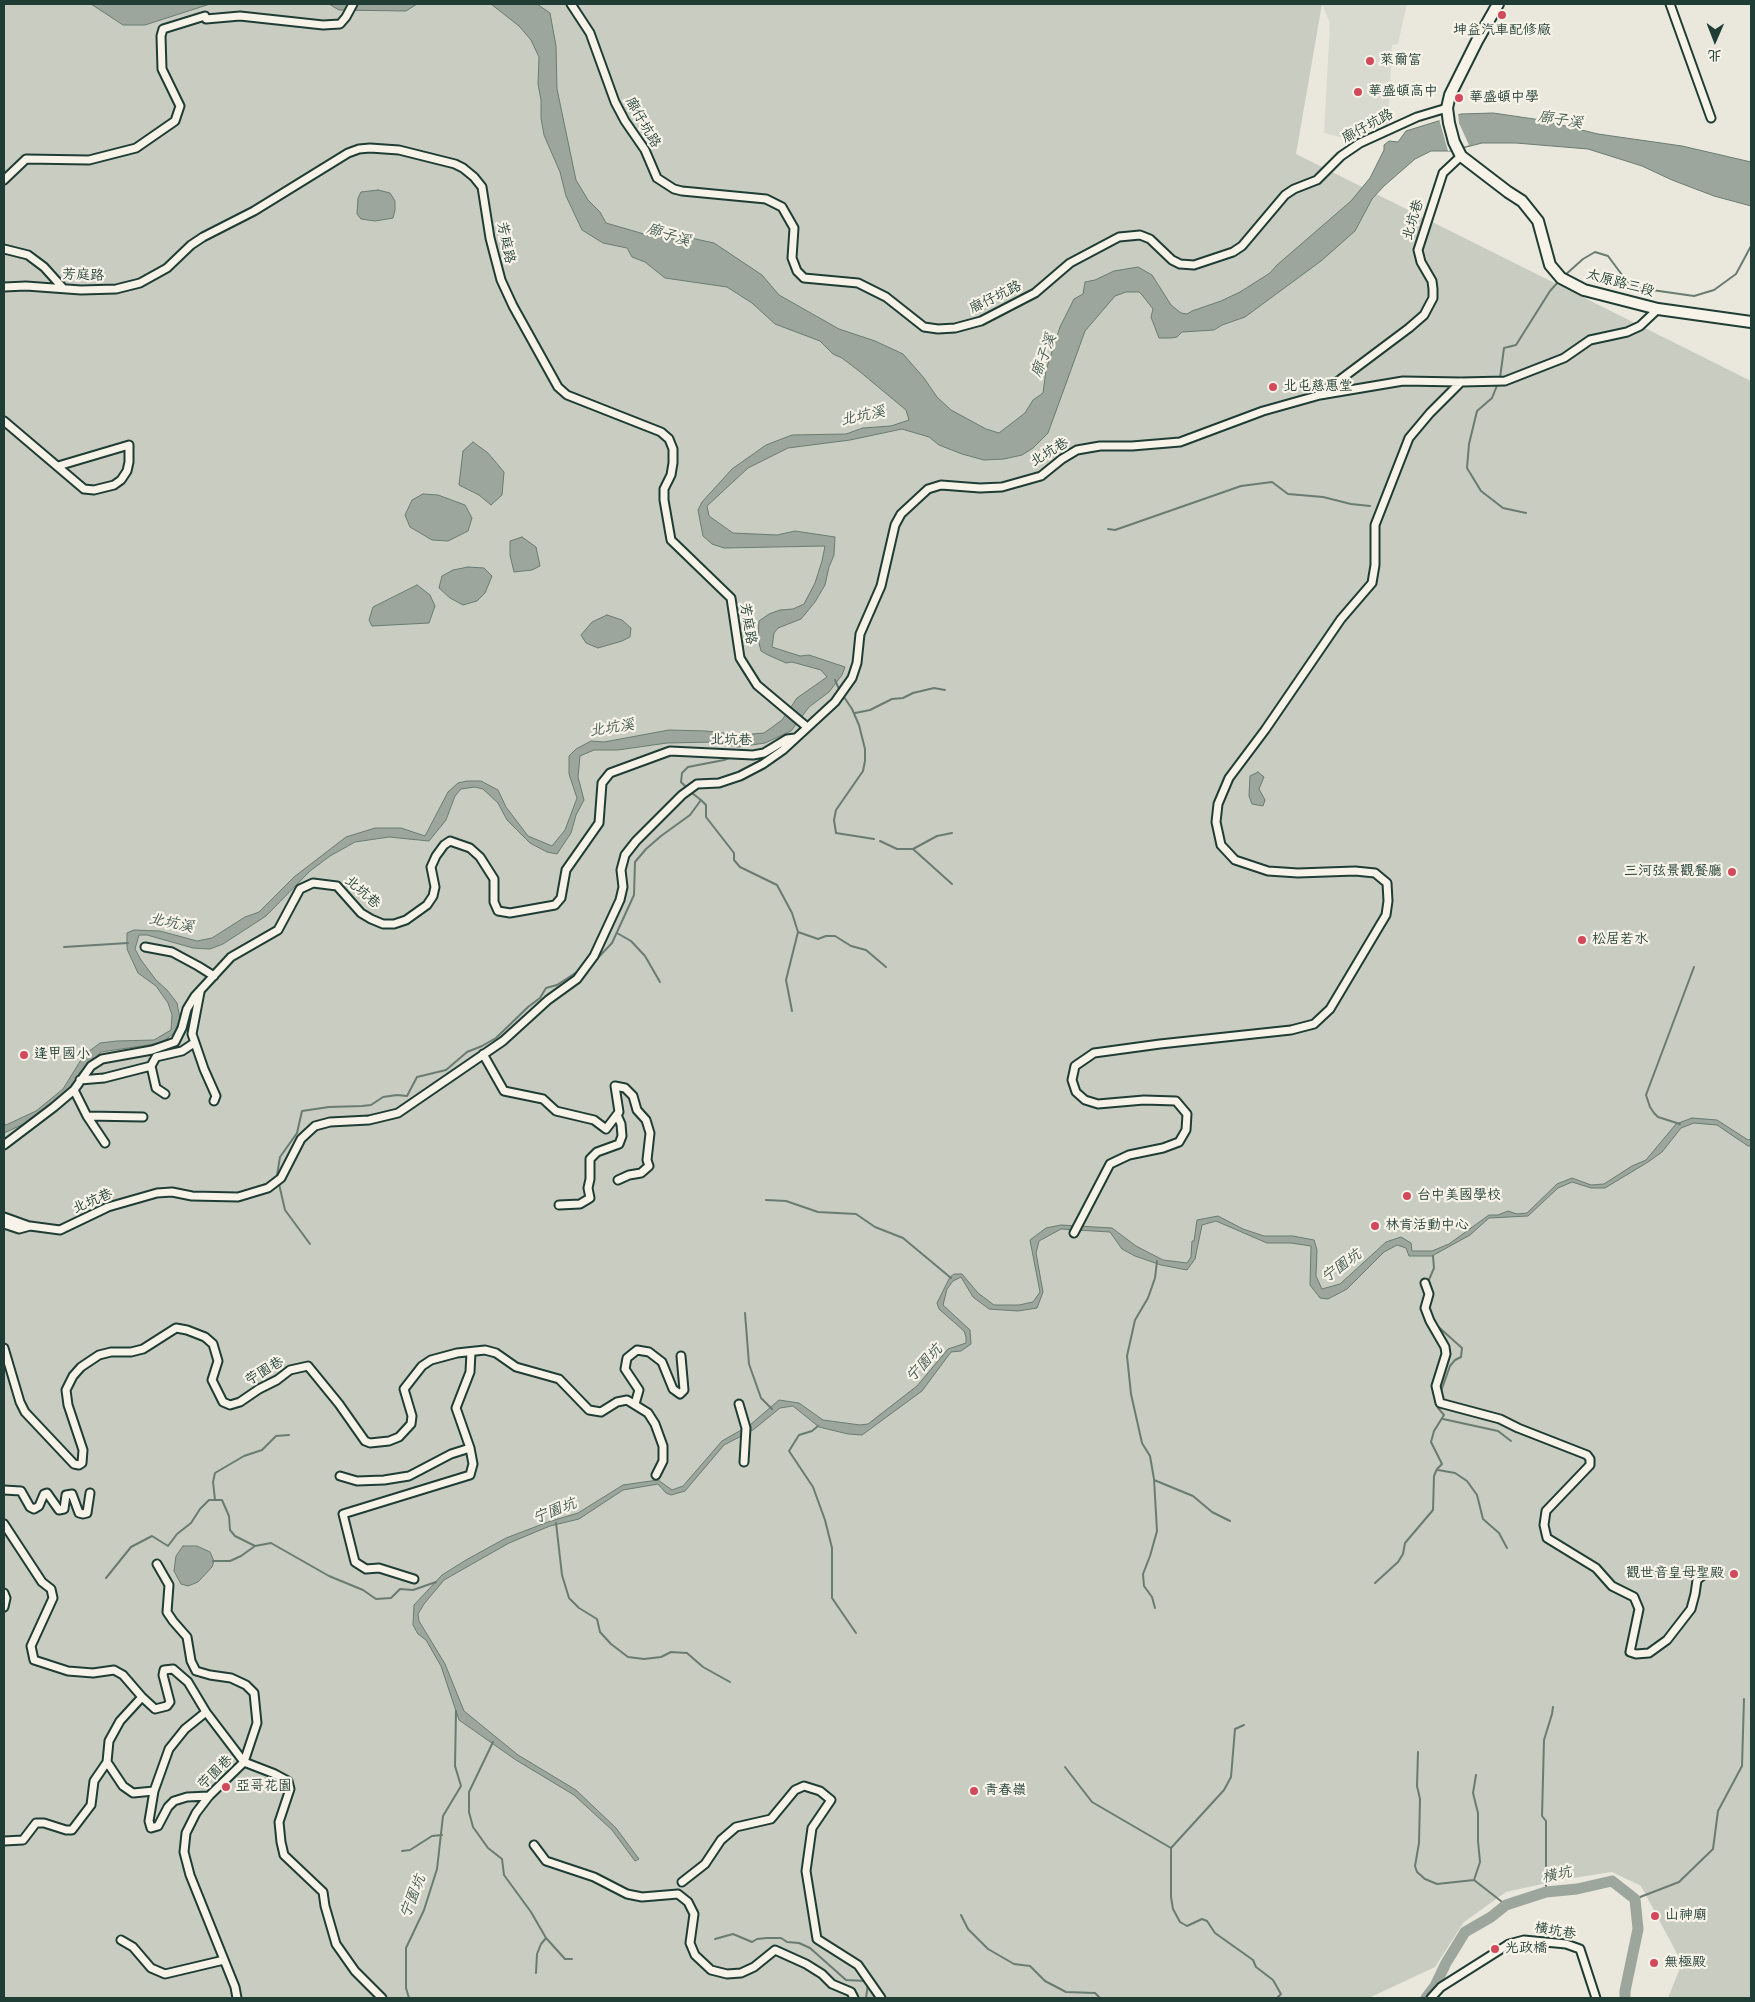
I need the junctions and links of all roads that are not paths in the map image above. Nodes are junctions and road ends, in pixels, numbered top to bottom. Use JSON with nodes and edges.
{"nodes":[{"id":1,"x":352,"y":4,"type":"edge"},
{"id":2,"x":572,"y":4,"type":"edge"},
{"id":3,"x":1498,"y":4,"type":"edge"},
{"id":4,"x":1670,"y":4,"type":"edge"},
{"id":5,"x":1447,"y":110,"type":"junction"},
{"id":6,"x":1711,"y":118,"type":"dead end"},
{"id":7,"x":1460,"y":154,"type":"junction"},
{"id":8,"x":4,"y":180,"type":"edge"},
{"id":9,"x":4,"y":249,"type":"edge"},
{"id":10,"x":4,"y":287,"type":"edge"},
{"id":11,"x":63,"y":288,"type":"junction"},
{"id":12,"x":1658,"y":309,"type":"junction"},
{"id":13,"x":1751,"y":322,"type":"edge"},
{"id":14,"x":1461,"y":382,"type":"junction"},
{"id":15,"x":1320,"y":395,"type":"junction"},
{"id":16,"x":4,"y":421,"type":"edge"},
{"id":17,"x":58,"y":466,"type":"junction"},
{"id":18,"x":807,"y":727,"type":"junction"},
{"id":19,"x":795,"y":738,"type":"junction"},
{"id":20,"x":145,"y":947,"type":"dead end"},
{"id":21,"x":214,"y":976,"type":"junction"},
{"id":22,"x":201,"y":991,"type":"junction"},
{"id":23,"x":194,"y":1043,"type":"junction"},
{"id":24,"x":483,"y":1054,"type":"junction"},
{"id":25,"x":150,"y":1066,"type":"junction"},
{"id":26,"x":80,"y":1080,"type":"junction"},
{"id":27,"x":74,"y":1090,"type":"junction"},
{"id":28,"x":166,"y":1094,"type":"dead end"},
{"id":29,"x":214,"y":1101,"type":"dead end"},
{"id":30,"x":617,"y":1114,"type":"junction"},
{"id":31,"x":87,"y":1116,"type":"junction"},
{"id":32,"x":143,"y":1117,"type":"dead end"},
{"id":33,"x":105,"y":1143,"type":"dead end"},
{"id":34,"x":4,"y":1145,"type":"edge"},
{"id":35,"x":618,"y":1180,"type":"dead end"},
{"id":36,"x":559,"y":1205,"type":"dead end"},
{"id":37,"x":4,"y":1217,"type":"edge"},
{"id":38,"x":4,"y":1224,"type":"edge"},
{"id":39,"x":30,"y":1226,"type":"junction"},
{"id":40,"x":1074,"y":1233,"type":"dead end"},
{"id":41,"x":1425,"y":1283,"type":"dead end"},
{"id":42,"x":4,"y":1348,"type":"edge"},
{"id":43,"x":471,"y":1352,"type":"junction"},
{"id":44,"x":681,"y":1356,"type":"dead end"},
{"id":45,"x":634,"y":1404,"type":"junction"},
{"id":46,"x":739,"y":1404,"type":"dead end"},
{"id":47,"x":470,"y":1448,"type":"junction"},
{"id":48,"x":744,"y":1462,"type":"dead end"},
{"id":49,"x":656,"y":1474,"type":"dead end"},
{"id":50,"x":340,"y":1476,"type":"dead end"},
{"id":51,"x":4,"y":1490,"type":"edge"},
{"id":52,"x":90,"y":1492,"type":"dead end"},
{"id":53,"x":4,"y":1524,"type":"edge"},
{"id":54,"x":157,"y":1564,"type":"dead end"},
{"id":55,"x":1702,"y":1576,"type":"dead end"},
{"id":56,"x":414,"y":1579,"type":"dead end"},
{"id":57,"x":4,"y":1594,"type":"edge"},
{"id":58,"x":4,"y":1607,"type":"edge"},
{"id":59,"x":142,"y":1697,"type":"junction"},
{"id":60,"x":206,"y":1712,"type":"junction"},
{"id":61,"x":107,"y":1762,"type":"junction"},
{"id":62,"x":244,"y":1762,"type":"junction"},
{"id":63,"x":154,"y":1791,"type":"junction"},
{"id":64,"x":208,"y":1796,"type":"junction"},
{"id":65,"x":4,"y":1841,"type":"edge"},
{"id":66,"x":534,"y":1845,"type":"dead end"},
{"id":67,"x":682,"y":1882,"type":"dead end"},
{"id":68,"x":121,"y":1940,"type":"dead end"},
{"id":69,"x":224,"y":1960,"type":"junction"},
{"id":70,"x":237,"y":1998,"type":"edge"},
{"id":71,"x":382,"y":1998,"type":"edge"},
{"id":72,"x":854,"y":1998,"type":"edge"},
{"id":73,"x":881,"y":1998,"type":"edge"},
{"id":74,"x":1431,"y":1998,"type":"edge"},
{"id":75,"x":1596,"y":1998,"type":"edge"}],
"edges":[{"from":1,"to":8,"type":"street"},
{"from":2,"to":5,"type":"street","name":"廍仔坑路"},
{"from":3,"to":5,"type":"main road"},
{"from":4,"to":6,"type":"street"},
{"from":5,"to":7,"type":"main road"},
{"from":7,"to":12,"type":"main road","name":"太原路三段"},
{"from":7,"to":15,"type":"street","name":"北坑巷"},
{"from":9,"to":11,"type":"street"},
{"from":10,"to":11,"type":"street","name":"芳庭路"},
{"from":11,"to":18,"type":"street","name":"芳庭路"},
{"from":12,"to":13,"type":"main road","name":"太原路三段"},
{"from":12,"to":14,"type":"street","name":"北坑巷"},
{"from":14,"to":15,"type":"street","name":"北坑巷"},
{"from":14,"to":40,"type":"street"},
{"from":15,"to":18,"type":"street","name":"北坑巷"},
{"from":16,"to":17,"type":"street"},
{"from":17,"to":17,"type":"street"},
{"from":18,"to":19,"type":"street","name":"北坑巷"},
{"from":19,"to":21,"type":"street","name":"北坑巷"},
{"from":19,"to":24,"type":"street","name":"北坑巷"},
{"from":20,"to":21,"type":"street"},
{"from":21,"to":22,"type":"street","name":"北坑巷"},
{"from":22,"to":23,"type":"street"},
{"from":22,"to":26,"type":"street","name":"北坑巷"},
{"from":23,"to":25,"type":"street"},
{"from":23,"to":29,"type":"street"},
{"from":24,"to":30,"type":"street"},
{"from":24,"to":39,"type":"street","name":"北坑巷"},
{"from":25,"to":26,"type":"street"},
{"from":25,"to":28,"type":"street"},
{"from":26,"to":27,"type":"street","name":"北坑巷"},
{"from":27,"to":31,"type":"street"},
{"from":27,"to":34,"type":"street","name":"北坑巷"},
{"from":30,"to":35,"type":"street"},
{"from":30,"to":36,"type":"street"},
{"from":31,"to":32,"type":"street"},
{"from":31,"to":33,"type":"street"},
{"from":37,"to":39,"type":"street","name":"北坑巷"},
{"from":38,"to":39,"type":"street","name":"北坑巷"},
{"from":41,"to":55,"type":"street"},
{"from":42,"to":43,"type":"street","name":"苧園巷"},
{"from":43,"to":45,"type":"street","name":"苧園巷"},
{"from":43,"to":47,"type":"street"},
{"from":44,"to":45,"type":"street"},
{"from":45,"to":49,"type":"street"},
{"from":46,"to":48,"type":"street"},
{"from":47,"to":50,"type":"street"},
{"from":47,"to":56,"type":"street"},
{"from":51,"to":52,"type":"street"},
{"from":53,"to":59,"type":"street"},
{"from":54,"to":62,"type":"street"},
{"from":57,"to":58,"type":"street"},
{"from":59,"to":60,"type":"street"},
{"from":59,"to":61,"type":"street"},
{"from":60,"to":62,"type":"street"},
{"from":60,"to":63,"type":"street"},
{"from":61,"to":63,"type":"street"},
{"from":61,"to":65,"type":"street"},
{"from":62,"to":64,"type":"street","name":"苧園巷"},
{"from":62,"to":71,"type":"street","name":"苧園巷"},
{"from":63,"to":64,"type":"street"},
{"from":64,"to":69,"type":"street","name":"苧園巷"},
{"from":66,"to":72,"type":"street"},
{"from":67,"to":73,"type":"street"},
{"from":68,"to":69,"type":"street"},
{"from":69,"to":70,"type":"street","name":"苧園巷"},
{"from":74,"to":75,"type":"street","name":"橫坑巷"}]}
